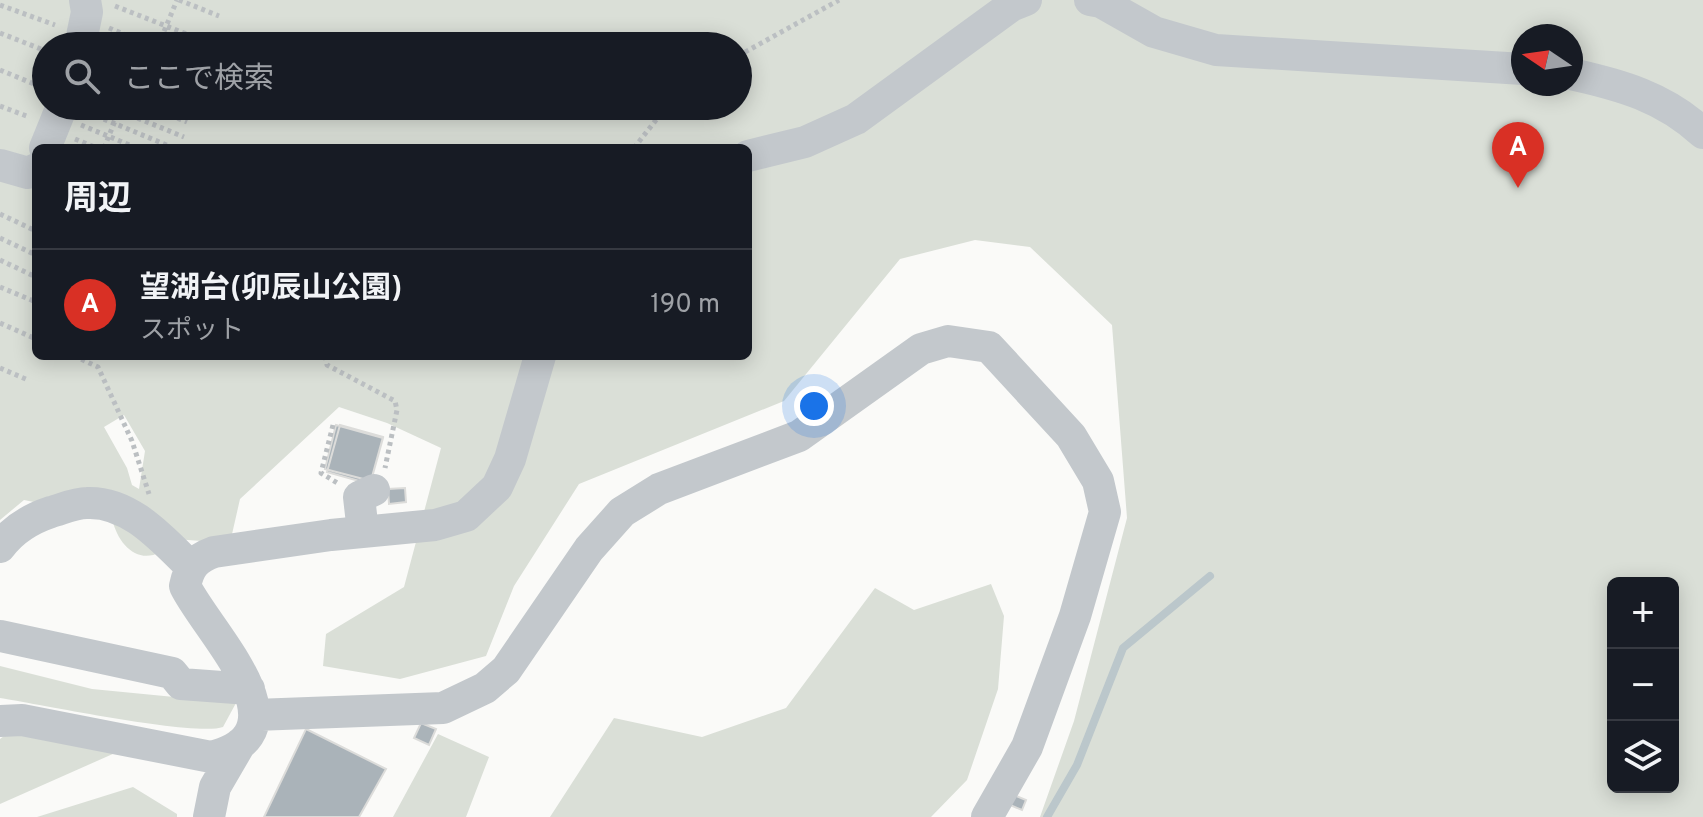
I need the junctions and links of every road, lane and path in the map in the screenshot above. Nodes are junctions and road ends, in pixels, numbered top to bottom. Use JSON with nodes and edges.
{"nodes":[{"id":1,"x":178,"y":0,"type":"edge"},
{"id":2,"x":839,"y":0,"type":"edge"},
{"id":3,"x":1026,"y":0,"type":"edge"},
{"id":4,"x":1090,"y":0,"type":"edge"},
{"id":5,"x":0,"y":5,"type":"edge"},
{"id":6,"x":219,"y":16,"type":"dead end"},
{"id":7,"x":90,"y":21,"type":"edge"},
{"id":8,"x":166,"y":26,"type":"junction"},
{"id":9,"x":117,"y":32,"type":"edge"},
{"id":10,"x":164,"y":32,"type":"edge"},
{"id":11,"x":181,"y":32,"type":"edge"},
{"id":12,"x":0,"y":33,"type":"edge"},
{"id":13,"x":32,"y":46,"type":"edge"},
{"id":14,"x":752,"y":48,"type":"edge"},
{"id":15,"x":1511,"y":68,"type":"edge"},
{"id":16,"x":0,"y":70,"type":"edge"},
{"id":17,"x":1583,"y":77,"type":"edge"},
{"id":18,"x":32,"y":96,"type":"edge"},
{"id":19,"x":0,"y":106,"type":"edge"},
{"id":20,"x":32,"y":111,"type":"edge"},
{"id":21,"x":68,"y":120,"type":"edge"},
{"id":22,"x":74,"y":120,"type":"edge"},
{"id":23,"x":115,"y":120,"type":"edge"},
{"id":24,"x":142,"y":120,"type":"edge"},
{"id":25,"x":182,"y":120,"type":"edge"},
{"id":26,"x":656,"y":120,"type":"edge"},
{"id":27,"x":187,"y":122,"type":"dead end"},
{"id":28,"x":1703,"y":133,"type":"edge"},
{"id":29,"x":184,"y":137,"type":"dead end"},
{"id":30,"x":106,"y":144,"type":"edge"},
{"id":31,"x":127,"y":144,"type":"edge"},
{"id":32,"x":160,"y":144,"type":"edge"},
{"id":33,"x":637,"y":144,"type":"edge"},
{"id":34,"x":752,"y":155,"type":"edge"},
{"id":35,"x":0,"y":165,"type":"edge"},
{"id":36,"x":32,"y":171,"type":"edge"},
{"id":37,"x":0,"y":214,"type":"edge"},
{"id":38,"x":32,"y":229,"type":"edge"},
{"id":39,"x":0,"y":238,"type":"edge"},
{"id":40,"x":32,"y":253,"type":"edge"},
{"id":41,"x":0,"y":260,"type":"edge"},
{"id":42,"x":32,"y":275,"type":"edge"},
{"id":43,"x":0,"y":287,"type":"edge"},
{"id":44,"x":32,"y":300,"type":"edge"},
{"id":45,"x":0,"y":323,"type":"edge"},
{"id":46,"x":32,"y":337,"type":"edge"},
{"id":47,"x":83,"y":360,"type":"edge"},
{"id":48,"x":326,"y":360,"type":"edge"},
{"id":49,"x":539,"y":360,"type":"edge"},
{"id":50,"x":0,"y":368,"type":"edge"},
{"id":51,"x":28,"y":380,"type":"dead end"},
{"id":52,"x":333,"y":425,"type":"dead end"},
{"id":53,"x":321,"y":473,"type":"dead end"},
{"id":54,"x":379,"y":481,"type":"joint"},
{"id":55,"x":150,"y":498,"type":"dead end"},
{"id":56,"x":363,"y":532,"type":"junction"},
{"id":57,"x":0,"y":547,"type":"edge"},
{"id":58,"x":191,"y":567,"type":"junction"},
{"id":59,"x":0,"y":636,"type":"edge"},
{"id":60,"x":252,"y":702,"type":"junction"},
{"id":61,"x":0,"y":721,"type":"edge"},
{"id":62,"x":240,"y":744,"type":"junction"},
{"id":63,"x":209,"y":817,"type":"edge"},
{"id":64,"x":987,"y":817,"type":"edge"}],
"edges":[{"from":1,"to":6,"type":"path"},
{"from":1,"to":8,"type":"path"},
{"from":2,"to":14,"type":"path"},
{"from":3,"to":34,"type":"street"},
{"from":4,"to":15,"type":"street"},
{"from":5,"to":7,"type":"path"},
{"from":7,"to":8,"type":"path"},
{"from":7,"to":9,"type":"path"},
{"from":8,"to":10,"type":"path"},
{"from":8,"to":11,"type":"path"},
{"from":12,"to":13,"type":"path"},
{"from":16,"to":18,"type":"path"},
{"from":17,"to":28,"type":"street"},
{"from":19,"to":20,"type":"path"},
{"from":21,"to":31,"type":"path"},
{"from":22,"to":32,"type":"path"},
{"from":23,"to":30,"type":"path"},
{"from":24,"to":29,"type":"path"},
{"from":25,"to":27,"type":"path"},
{"from":26,"to":33,"type":"path"},
{"from":35,"to":36,"type":"street"},
{"from":37,"to":38,"type":"path"},
{"from":39,"to":40,"type":"path"},
{"from":41,"to":42,"type":"path"},
{"from":43,"to":44,"type":"path"},
{"from":45,"to":46,"type":"path"},
{"from":47,"to":55,"type":"path"},
{"from":48,"to":54,"type":"path"},
{"from":49,"to":56,"type":"street"},
{"from":50,"to":51,"type":"path"},
{"from":52,"to":53,"type":"path"},
{"from":54,"to":56,"type":"street"},
{"from":56,"to":58,"type":"street"},
{"from":57,"to":58,"type":"street"},
{"from":58,"to":60,"type":"street"},
{"from":59,"to":60,"type":"street"},
{"from":60,"to":62,"type":"street"},
{"from":60,"to":64,"type":"street"},
{"from":61,"to":62,"type":"street"},
{"from":62,"to":63,"type":"street"}]}
